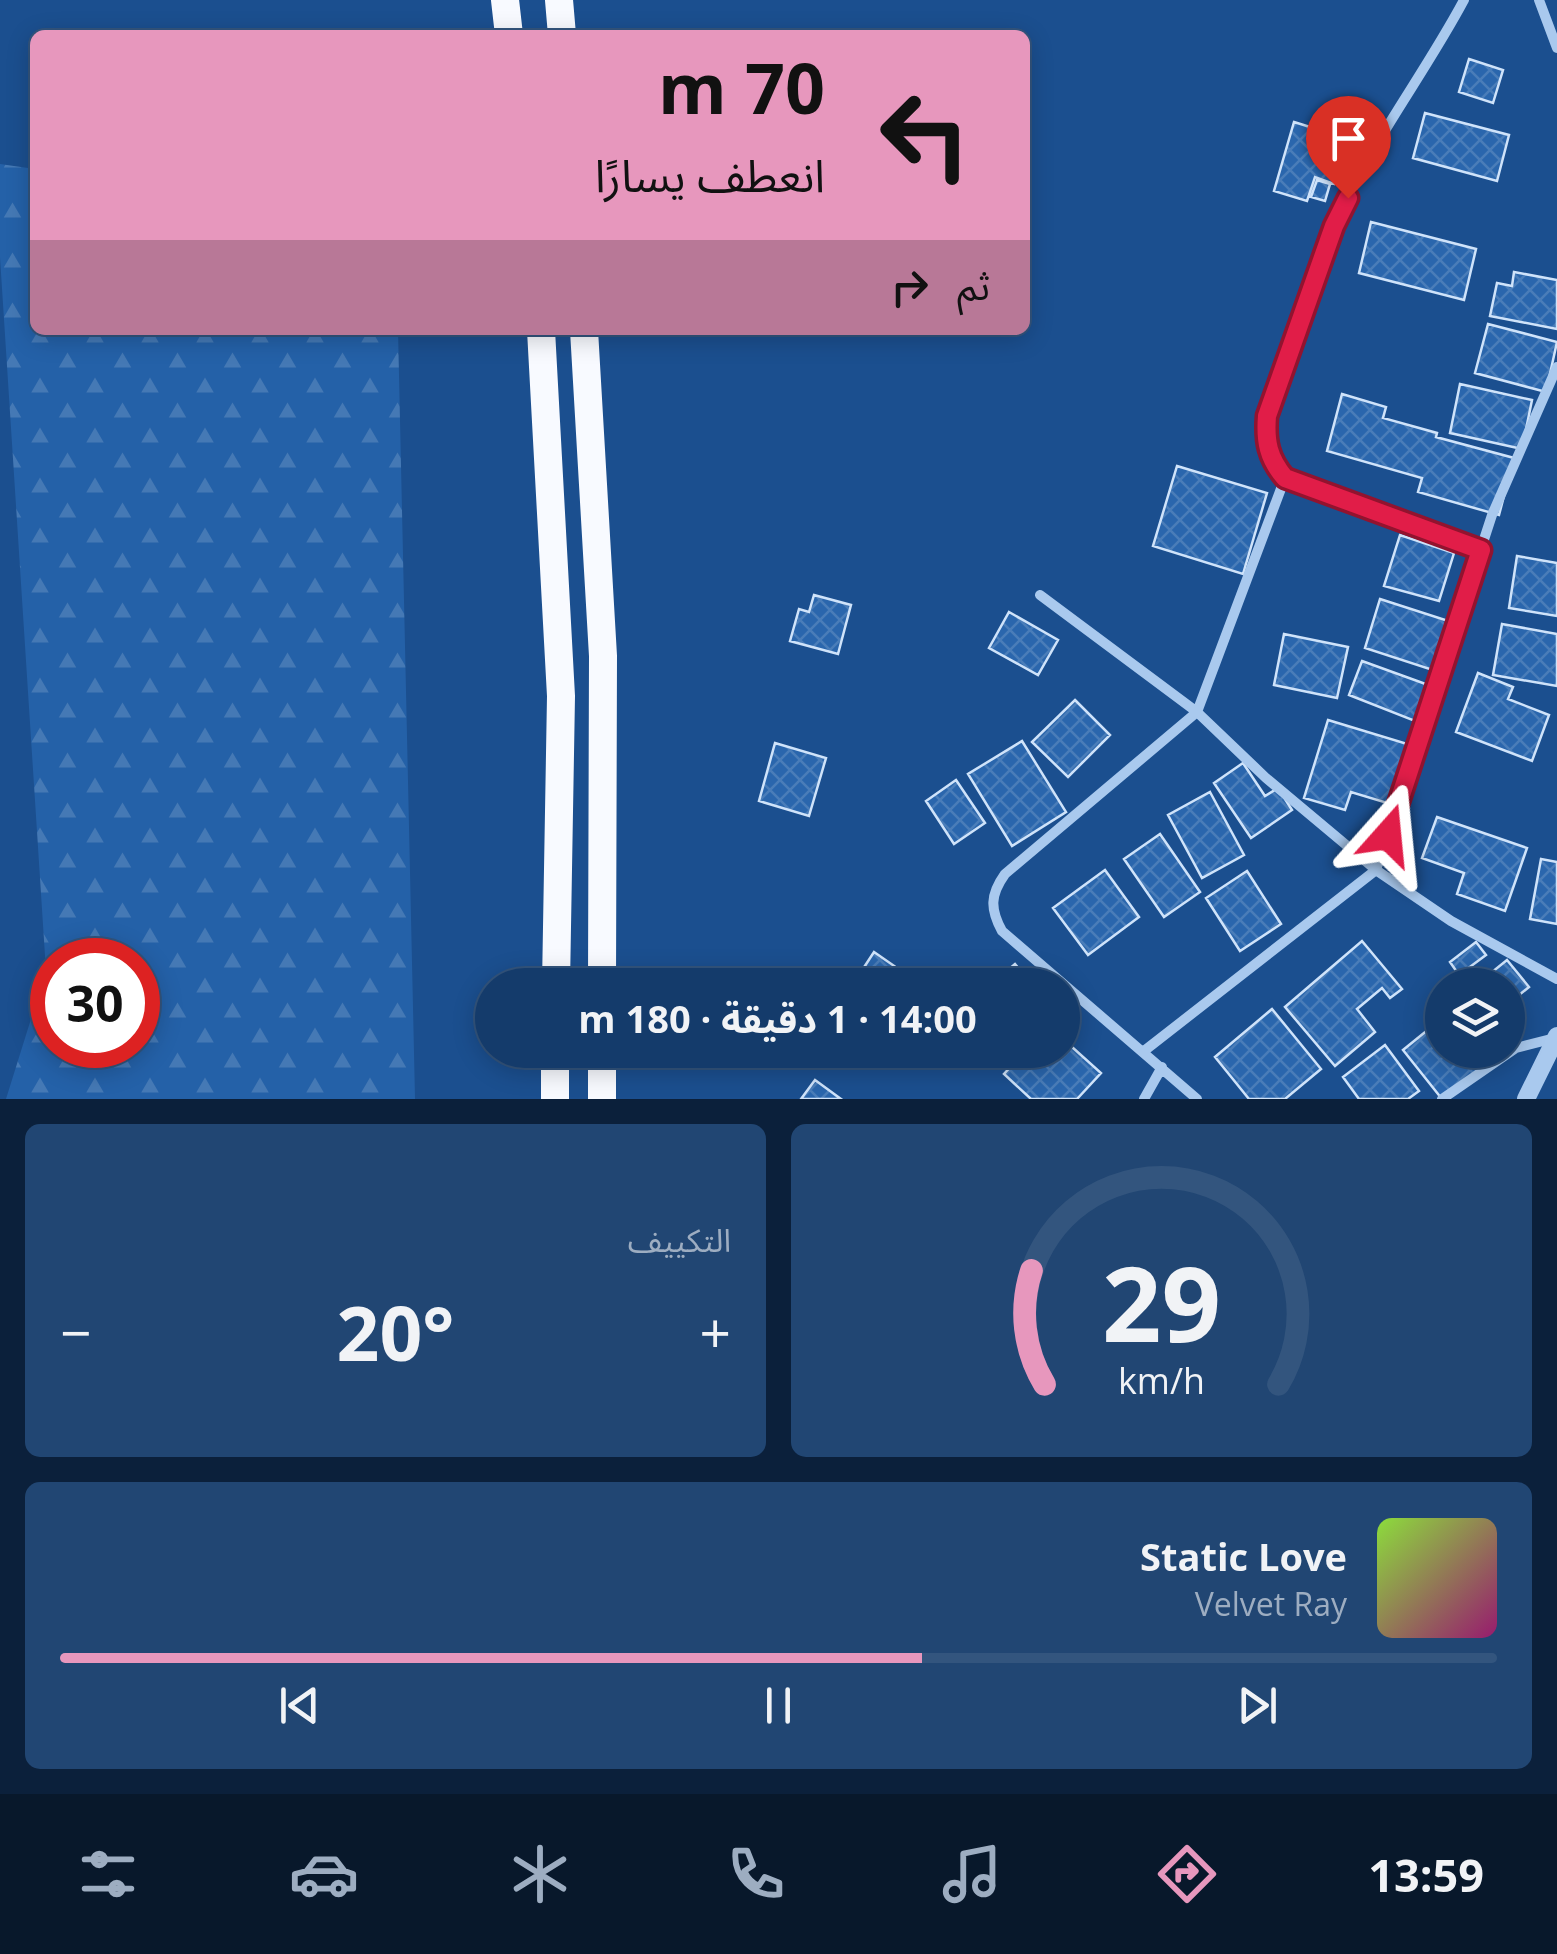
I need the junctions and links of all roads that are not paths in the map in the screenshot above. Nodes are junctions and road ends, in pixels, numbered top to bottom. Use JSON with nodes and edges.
{"nodes":[{"id":1,"x":504,"y":0,"type":"edge"},
{"id":2,"x":559,"y":0,"type":"edge"},
{"id":3,"x":1464,"y":0,"type":"edge"},
{"id":4,"x":1539,"y":0,"type":"edge"},
{"id":5,"x":508,"y":30,"type":"edge"},
{"id":6,"x":562,"y":30,"type":"edge"},
{"id":7,"x":1557,"y":48,"type":"edge"},
{"id":8,"x":540,"y":335,"type":"edge"},
{"id":9,"x":584,"y":335,"type":"edge"},
{"id":10,"x":1557,"y":367,"type":"edge"},
{"id":11,"x":1285,"y":478,"type":"junction"},
{"id":12,"x":1481,"y":550,"type":"junction"},
{"id":13,"x":1040,"y":594,"type":"dead end"},
{"id":14,"x":1197,"y":712,"type":"junction"},
{"id":15,"x":1376,"y":870,"type":"junction"},
{"id":16,"x":556,"y":968,"type":"edge"},
{"id":17,"x":602,"y":968,"type":"edge"},
{"id":18,"x":1557,"y":978,"type":"edge"},
{"id":19,"x":1556,"y":1037,"type":"edge"},
{"id":20,"x":1144,"y":1050,"type":"junction"},
{"id":21,"x":1162,"y":1067,"type":"junction"},
{"id":22,"x":556,"y":1068,"type":"edge"},
{"id":23,"x":602,"y":1068,"type":"edge"},
{"id":24,"x":555,"y":1099,"type":"edge"},
{"id":25,"x":602,"y":1099,"type":"edge"},
{"id":26,"x":1144,"y":1099,"type":"edge"},
{"id":27,"x":1197,"y":1099,"type":"edge"},
{"id":28,"x":1442,"y":1099,"type":"edge"},
{"id":29,"x":1526,"y":1099,"type":"edge"}],
"edges":[{"from":1,"to":5,"type":"highway"},
{"from":2,"to":6,"type":"highway"},
{"from":3,"to":11,"type":"street"},
{"from":4,"to":7,"type":"street"},
{"from":8,"to":16,"type":"highway"},
{"from":9,"to":17,"type":"highway"},
{"from":10,"to":12,"type":"street"},
{"from":11,"to":12,"type":"street"},
{"from":11,"to":14,"type":"street"},
{"from":12,"to":15,"type":"street"},
{"from":13,"to":14,"type":"street"},
{"from":14,"to":15,"type":"street"},
{"from":14,"to":20,"type":"street"},
{"from":15,"to":18,"type":"street"},
{"from":15,"to":20,"type":"street"},
{"from":19,"to":28,"type":"street"},
{"from":19,"to":29,"type":"street"},
{"from":20,"to":21,"type":"street"},
{"from":21,"to":26,"type":"street"},
{"from":21,"to":27,"type":"street"},
{"from":22,"to":24,"type":"highway"},
{"from":23,"to":25,"type":"highway"}]}
